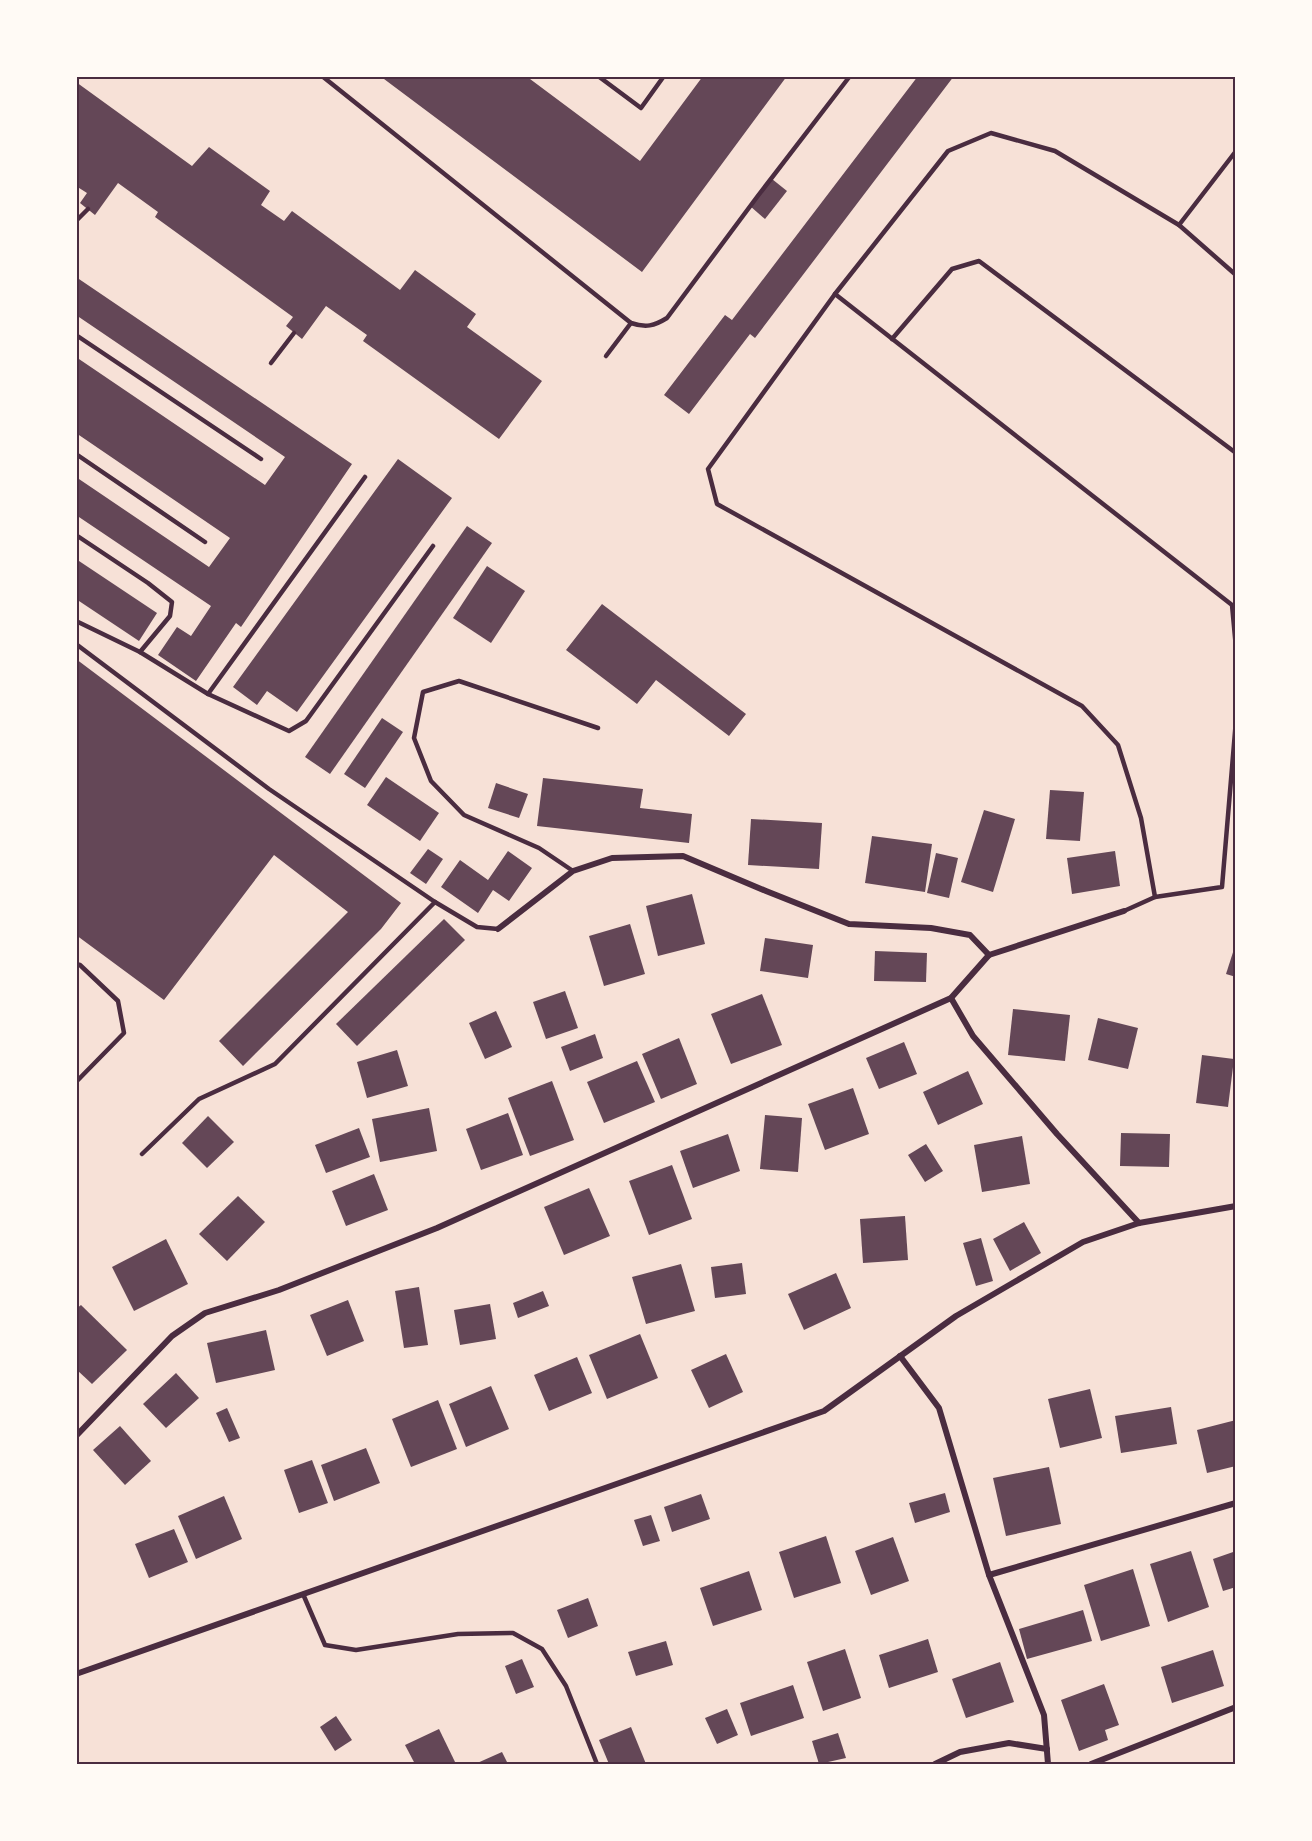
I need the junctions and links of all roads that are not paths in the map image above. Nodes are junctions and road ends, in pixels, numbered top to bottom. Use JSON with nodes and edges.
{"nodes":[{"id":1,"x":322,"y":76,"type":"edge"},
{"id":2,"x":598,"y":76,"type":"edge"},
{"id":3,"x":664,"y":76,"type":"edge"},
{"id":4,"x":850,"y":76,"type":"edge"},
{"id":5,"x":1236,"y":151,"type":"edge"},
{"id":6,"x":88,"y":209,"type":"dead end"},
{"id":7,"x":76,"y":222,"type":"edge"},
{"id":8,"x":1179,"y":225,"type":"junction"},
{"id":9,"x":1236,"y":274,"type":"edge"},
{"id":10,"x":835,"y":294,"type":"junction"},
{"id":11,"x":631,"y":323,"type":"junction"},
{"id":12,"x":294,"y":333,"type":"dead end"},
{"id":13,"x":76,"y":334,"type":"edge"},
{"id":14,"x":892,"y":339,"type":"junction"},
{"id":15,"x":606,"y":356,"type":"dead end"},
{"id":16,"x":271,"y":363,"type":"dead end"},
{"id":17,"x":1236,"y":453,"type":"edge"},
{"id":18,"x":76,"y":454,"type":"edge"},
{"id":19,"x":261,"y":459,"type":"dead end"},
{"id":20,"x":365,"y":477,"type":"dead end"},
{"id":21,"x":76,"y":535,"type":"edge"},
{"id":22,"x":205,"y":542,"type":"dead end"},
{"id":23,"x":434,"y":546,"type":"dead end"},
{"id":24,"x":1234,"y":604,"type":"edge"},
{"id":25,"x":76,"y":621,"type":"edge"},
{"id":26,"x":76,"y":644,"type":"edge"},
{"id":27,"x":1236,"y":648,"type":"edge"},
{"id":28,"x":140,"y":652,"type":"junction"},
{"id":29,"x":208,"y":694,"type":"junction"},
{"id":30,"x":1236,"y":720,"type":"edge"},
{"id":31,"x":598,"y":728,"type":"dead end"},
{"id":32,"x":573,"y":870,"type":"junction"},
{"id":33,"x":1155,"y":897,"type":"junction"},
{"id":34,"x":435,"y":902,"type":"junction"},
{"id":35,"x":1124,"y":911,"type":"joint"},
{"id":36,"x":498,"y":929,"type":"joint"},
{"id":37,"x":989,"y":955,"type":"junction"},
{"id":38,"x":76,"y":964,"type":"edge"},
{"id":39,"x":951,"y":998,"type":"junction"},
{"id":40,"x":76,"y":1082,"type":"edge"},
{"id":41,"x":142,"y":1154,"type":"dead end"},
{"id":42,"x":1236,"y":1206,"type":"edge"},
{"id":43,"x":1139,"y":1223,"type":"junction"},
{"id":44,"x":900,"y":1356,"type":"junction"},
{"id":45,"x":76,"y":1436,"type":"edge"},
{"id":46,"x":1236,"y":1503,"type":"edge"},
{"id":47,"x":989,"y":1575,"type":"junction"},
{"id":48,"x":303,"y":1594,"type":"junction"},
{"id":49,"x":76,"y":1674,"type":"edge"},
{"id":50,"x":1236,"y":1707,"type":"edge"},
{"id":51,"x":1047,"y":1749,"type":"junction"},
{"id":52,"x":597,"y":1764,"type":"edge"},
{"id":53,"x":934,"y":1764,"type":"edge"},
{"id":54,"x":1048,"y":1764,"type":"edge"},
{"id":55,"x":1091,"y":1764,"type":"edge"}],
"edges":[{"from":1,"to":11,"type":"lane"},
{"from":2,"to":3,"type":"lane"},
{"from":4,"to":11,"type":"lane"},
{"from":5,"to":8,"type":"lane"},
{"from":6,"to":7,"type":"lane"},
{"from":8,"to":9,"type":"lane"},
{"from":8,"to":10,"type":"lane"},
{"from":10,"to":14,"type":"lane"},
{"from":10,"to":33,"type":"lane"},
{"from":11,"to":15,"type":"lane"},
{"from":12,"to":16,"type":"lane"},
{"from":13,"to":19,"type":"lane"},
{"from":14,"to":17,"type":"lane"},
{"from":14,"to":24,"type":"lane"},
{"from":18,"to":22,"type":"lane"},
{"from":20,"to":29,"type":"lane"},
{"from":21,"to":28,"type":"lane"},
{"from":23,"to":29,"type":"lane"},
{"from":24,"to":27,"type":"lane"},
{"from":25,"to":28,"type":"lane"},
{"from":26,"to":34,"type":"lane"},
{"from":28,"to":29,"type":"lane"},
{"from":30,"to":33,"type":"lane"},
{"from":31,"to":32,"type":"lane"},
{"from":32,"to":36,"type":"street"},
{"from":32,"to":37,"type":"street"},
{"from":33,"to":35,"type":"lane"},
{"from":34,"to":36,"type":"lane"},
{"from":34,"to":41,"type":"lane"},
{"from":35,"to":37,"type":"street"},
{"from":37,"to":39,"type":"street"},
{"from":38,"to":40,"type":"lane"},
{"from":39,"to":43,"type":"street"},
{"from":39,"to":45,"type":"street"},
{"from":42,"to":43,"type":"street"},
{"from":43,"to":44,"type":"street"},
{"from":44,"to":47,"type":"street"},
{"from":44,"to":48,"type":"street"},
{"from":46,"to":47,"type":"street"},
{"from":47,"to":51,"type":"street"},
{"from":48,"to":49,"type":"street"},
{"from":48,"to":52,"type":"lane"},
{"from":50,"to":55,"type":"street"},
{"from":51,"to":53,"type":"street"},
{"from":51,"to":54,"type":"street"}]}
